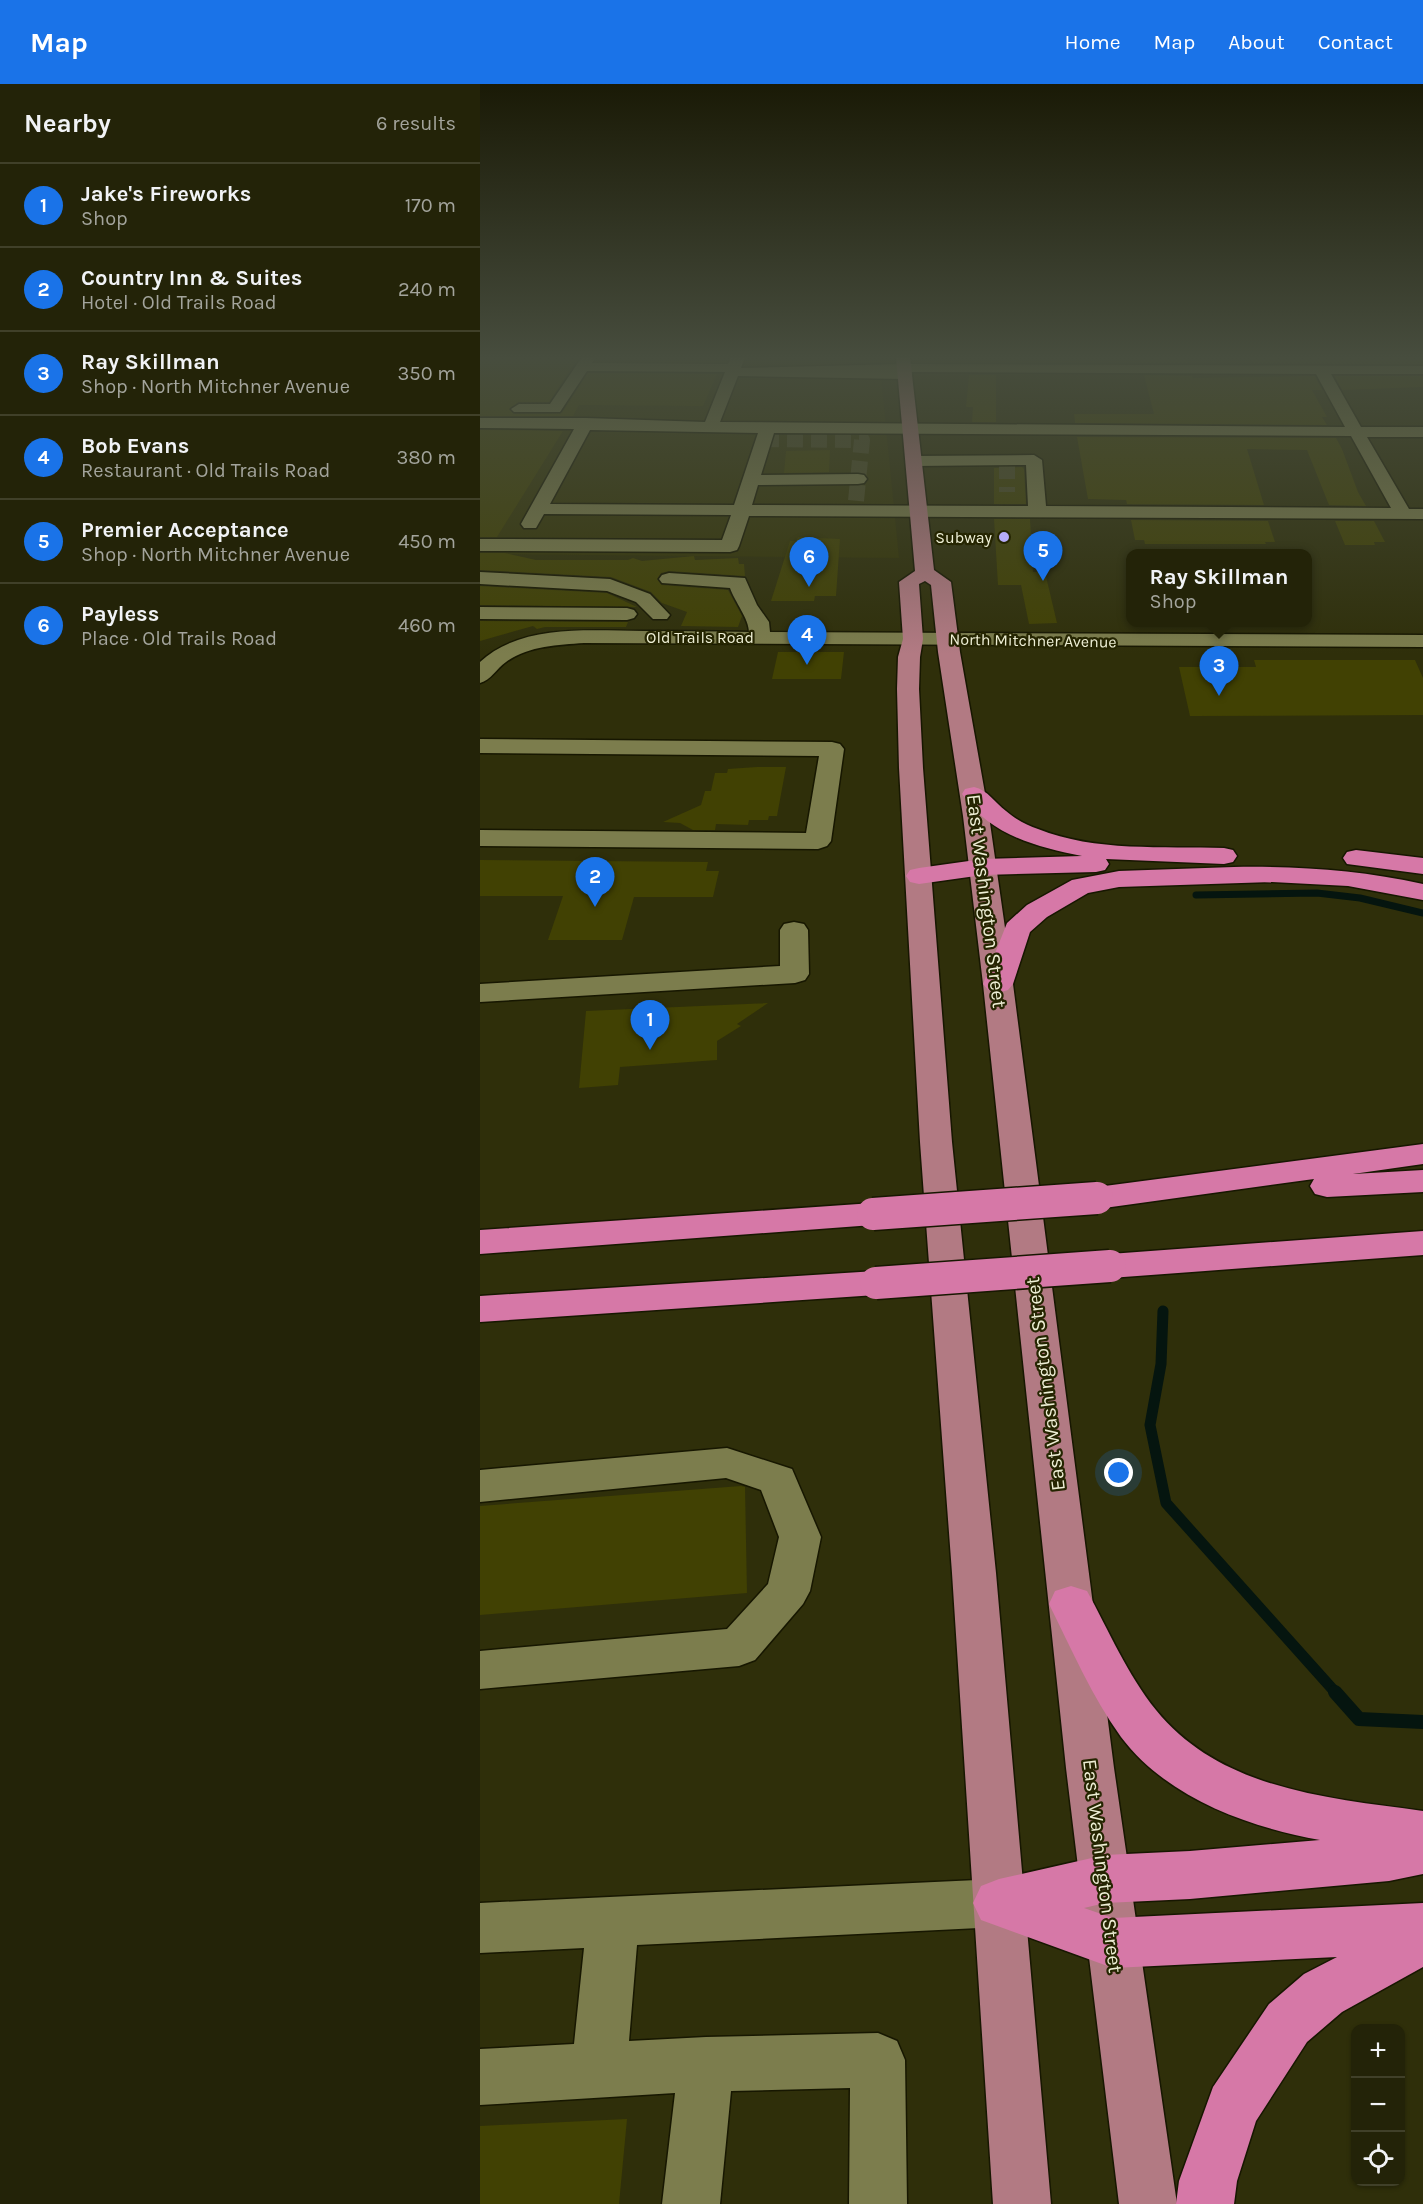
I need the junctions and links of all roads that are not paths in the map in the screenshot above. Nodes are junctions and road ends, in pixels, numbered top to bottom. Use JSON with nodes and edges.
{"nodes":[{"id":1,"x":568,"y":456,"type":"edge"},
{"id":2,"x":758,"y":456,"type":"edge"},
{"id":3,"x":914,"y":456,"type":"edge"},
{"id":4,"x":1007,"y":456,"type":"tunnel mouth"},
{"id":5,"x":1370,"y":456,"type":"edge"},
{"id":6,"x":965,"y":460,"type":"junction"},
{"id":7,"x":914,"y":461,"type":"junction"},
{"id":8,"x":1007,"y":462,"type":"junction"},
{"id":9,"x":858,"y":479,"type":"dead end"},
{"id":10,"x":750,"y":480,"type":"junction"},
{"id":11,"x":1007,"y":492,"type":"dead end"},
{"id":12,"x":538,"y":509,"type":"junction"},
{"id":13,"x":741,"y":510,"type":"junction"},
{"id":14,"x":919,"y":512,"type":"junction"},
{"id":15,"x":1037,"y":513,"type":"junction"},
{"id":16,"x":1403,"y":514,"type":"junction"},
{"id":17,"x":1423,"y":514,"type":"edge"},
{"id":18,"x":480,"y":545,"type":"edge"},
{"id":19,"x":518,"y":545,"type":"junction"},
{"id":20,"x":925,"y":573,"type":"junction"},
{"id":21,"x":480,"y":578,"type":"edge"},
{"id":22,"x":669,"y":579,"type":"dead end"},
{"id":23,"x":480,"y":613,"type":"edge"},
{"id":24,"x":660,"y":615,"type":"junction"},
{"id":25,"x":684,"y":616,"type":"dead end"},
{"id":26,"x":731,"y":616,"type":"dead end"},
{"id":27,"x":755,"y":617,"type":"junction"},
{"id":28,"x":760,"y":638,"type":"junction"},
{"id":29,"x":931,"y":639,"type":"junction"},
{"id":30,"x":1423,"y":641,"type":"edge"},
{"id":31,"x":484,"y":668,"type":"edge"},
{"id":32,"x":480,"y":746,"type":"edge"},
{"id":33,"x":974,"y":794,"type":"junction"},
{"id":34,"x":480,"y":838,"type":"edge"},
{"id":35,"x":1270,"y":857,"type":"junction"},
{"id":36,"x":1423,"y":866,"type":"edge"},
{"id":37,"x":983,"y":875,"type":"junction"},
{"id":38,"x":919,"y":876,"type":"junction"},
{"id":39,"x":1119,"y":879,"type":"junction"},
{"id":40,"x":1423,"y":892,"type":"edge"},
{"id":41,"x":794,"y":930,"type":"dead end"},
{"id":42,"x":999,"y":984,"type":"junction"},
{"id":43,"x":480,"y":993,"type":"edge"},
{"id":44,"x":1423,"y":1154,"type":"edge"},
{"id":45,"x":1423,"y":1181,"type":"edge"},
{"id":46,"x":1097,"y":1198,"type":"junction"},
{"id":47,"x":480,"y":1242,"type":"edge"},
{"id":48,"x":1423,"y":1243,"type":"edge"},
{"id":49,"x":1423,"y":1263,"type":"edge"},
{"id":50,"x":1110,"y":1266,"type":"junction"},
{"id":51,"x":480,"y":1309,"type":"edge"},
{"id":52,"x":480,"y":1486,"type":"edge"},
{"id":53,"x":1071,"y":1604,"type":"junction"},
{"id":54,"x":480,"y":1670,"type":"edge"},
{"id":55,"x":1423,"y":1834,"type":"edge"},
{"id":56,"x":1423,"y":1851,"type":"edge"},
{"id":57,"x":1105,"y":1879,"type":"junction"},
{"id":58,"x":999,"y":1903,"type":"junction"},
{"id":59,"x":613,"y":1921,"type":"junction"},
{"id":60,"x":480,"y":1928,"type":"edge"},
{"id":61,"x":1423,"y":1928,"type":"edge"},
{"id":62,"x":1423,"y":1939,"type":"edge"},
{"id":63,"x":1113,"y":1943,"type":"junction"},
{"id":64,"x":706,"y":2064,"type":"junction"},
{"id":65,"x":599,"y":2069,"type":"junction"},
{"id":66,"x":480,"y":2077,"type":"edge"},
{"id":67,"x":691,"y":2204,"type":"edge"},
{"id":68,"x":878,"y":2204,"type":"edge"},
{"id":69,"x":1022,"y":2204,"type":"edge"},
{"id":70,"x":1148,"y":2204,"type":"edge"},
{"id":71,"x":1205,"y":2204,"type":"edge"}],
"edges":[{"from":1,"to":12,"type":"street"},
{"from":2,"to":10,"type":"street"},
{"from":3,"to":7,"type":"main road"},
{"from":4,"to":8,"type":"street"},
{"from":5,"to":16,"type":"street"},
{"from":6,"to":7,"type":"street"},
{"from":6,"to":8,"type":"street"},
{"from":6,"to":11,"type":"street"},
{"from":7,"to":14,"type":"main road"},
{"from":8,"to":15,"type":"street"},
{"from":9,"to":10,"type":"street"},
{"from":10,"to":13,"type":"street"},
{"from":12,"to":13,"type":"street"},
{"from":12,"to":19,"type":"street"},
{"from":13,"to":14,"type":"street"},
{"from":13,"to":19,"type":"street"},
{"from":14,"to":15,"type":"street"},
{"from":14,"to":20,"type":"main road"},
{"from":15,"to":16,"type":"street"},
{"from":16,"to":17,"type":"street"},
{"from":18,"to":19,"type":"street"},
{"from":20,"to":29,"type":"main road","name":"East Washington Street"},
{"from":20,"to":29,"type":"main road","name":"East Washington Street"},
{"from":21,"to":24,"type":"street"},
{"from":22,"to":27,"type":"street"},
{"from":23,"to":24,"type":"street"},
{"from":24,"to":25,"type":"street"},
{"from":26,"to":27,"type":"street"},
{"from":27,"to":28,"type":"street"},
{"from":28,"to":29,"type":"street","name":"Old Trails Road"},
{"from":28,"to":31,"type":"street","name":"Old Trails Road"},
{"from":29,"to":30,"type":"street","name":"North Mitchner Avenue"},
{"from":29,"to":33,"type":"main road","name":"East Washington Street"},
{"from":29,"to":38,"type":"main road","name":"East Washington Street"},
{"from":32,"to":34,"type":"street"},
{"from":33,"to":35,"type":"highway"},
{"from":33,"to":37,"type":"main road","name":"East Washington Street"},
{"from":35,"to":36,"type":"highway"},
{"from":35,"to":37,"type":"highway"},
{"from":37,"to":38,"type":"highway"},
{"from":37,"to":39,"type":"highway"},
{"from":37,"to":42,"type":"main road","name":"East Washington Street"},
{"from":38,"to":58,"type":"main road","name":"East Washington Street"},
{"from":39,"to":40,"type":"highway"},
{"from":39,"to":42,"type":"highway"},
{"from":41,"to":43,"type":"street"},
{"from":42,"to":53,"type":"main road","name":"East Washington Street"},
{"from":44,"to":46,"type":"highway"},
{"from":45,"to":46,"type":"highway"},
{"from":46,"to":47,"type":"highway","bridge":true},
{"from":48,"to":50,"type":"highway"},
{"from":49,"to":50,"type":"highway"},
{"from":50,"to":51,"type":"highway","bridge":true},
{"from":52,"to":54,"type":"street"},
{"from":53,"to":55,"type":"highway"},
{"from":53,"to":57,"type":"main road","name":"East Washington Street"},
{"from":56,"to":57,"type":"highway"},
{"from":57,"to":58,"type":"highway"},
{"from":57,"to":63,"type":"main road","name":"East Washington Street"},
{"from":58,"to":59,"type":"street"},
{"from":58,"to":63,"type":"highway"},
{"from":58,"to":69,"type":"main road","name":"East Washington Street"},
{"from":59,"to":60,"type":"street"},
{"from":59,"to":65,"type":"street"},
{"from":61,"to":63,"type":"highway"},
{"from":62,"to":71,"type":"highway"},
{"from":63,"to":70,"type":"main road","name":"East Washington Street"},
{"from":64,"to":65,"type":"street"},
{"from":64,"to":67,"type":"street"},
{"from":64,"to":68,"type":"street"},
{"from":65,"to":66,"type":"street"}]}
